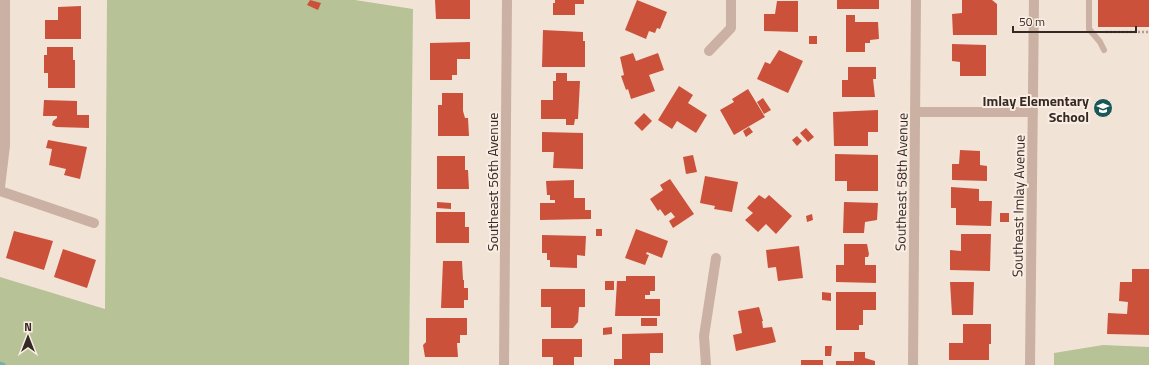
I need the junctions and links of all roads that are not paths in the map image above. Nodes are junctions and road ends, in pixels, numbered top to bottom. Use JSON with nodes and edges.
{"nodes":[{"id":1,"x":6,"y":0,"type":"edge"},
{"id":2,"x":507,"y":0,"type":"edge"},
{"id":3,"x":731,"y":0,"type":"edge"},
{"id":4,"x":916,"y":0,"type":"edge"},
{"id":5,"x":1034,"y":0,"type":"edge"},
{"id":6,"x":1089,"y":0,"type":"edge"},
{"id":7,"x":1104,"y":50,"type":"dead end"},
{"id":8,"x":709,"y":51,"type":"dead end"},
{"id":9,"x":916,"y":112,"type":"junction"},
{"id":10,"x":1033,"y":112,"type":"junction"},
{"id":11,"x":0,"y":187,"type":"edge"},
{"id":12,"x":0,"y":191,"type":"edge"},
{"id":13,"x":94,"y":224,"type":"dead end"},
{"id":14,"x":716,"y":258,"type":"dead end"},
{"id":15,"x":504,"y":365,"type":"edge"},
{"id":16,"x":706,"y":365,"type":"edge"},
{"id":17,"x":913,"y":365,"type":"edge"},
{"id":18,"x":1030,"y":365,"type":"edge"}],
"edges":[{"from":1,"to":11,"type":"street"},
{"from":2,"to":15,"type":"street","name":"Southeast 56th Avenue"},
{"from":3,"to":8,"type":"street"},
{"from":4,"to":9,"type":"street","name":"Southeast 58th Avenue"},
{"from":5,"to":10,"type":"street","name":"Southeast Imlay Avenue"},
{"from":6,"to":7,"type":"lane"},
{"from":9,"to":10,"type":"street"},
{"from":9,"to":17,"type":"street","name":"Southeast 58th Avenue"},
{"from":10,"to":18,"type":"street","name":"Southeast Imlay Avenue"},
{"from":12,"to":13,"type":"street"},
{"from":14,"to":16,"type":"street"}]}
